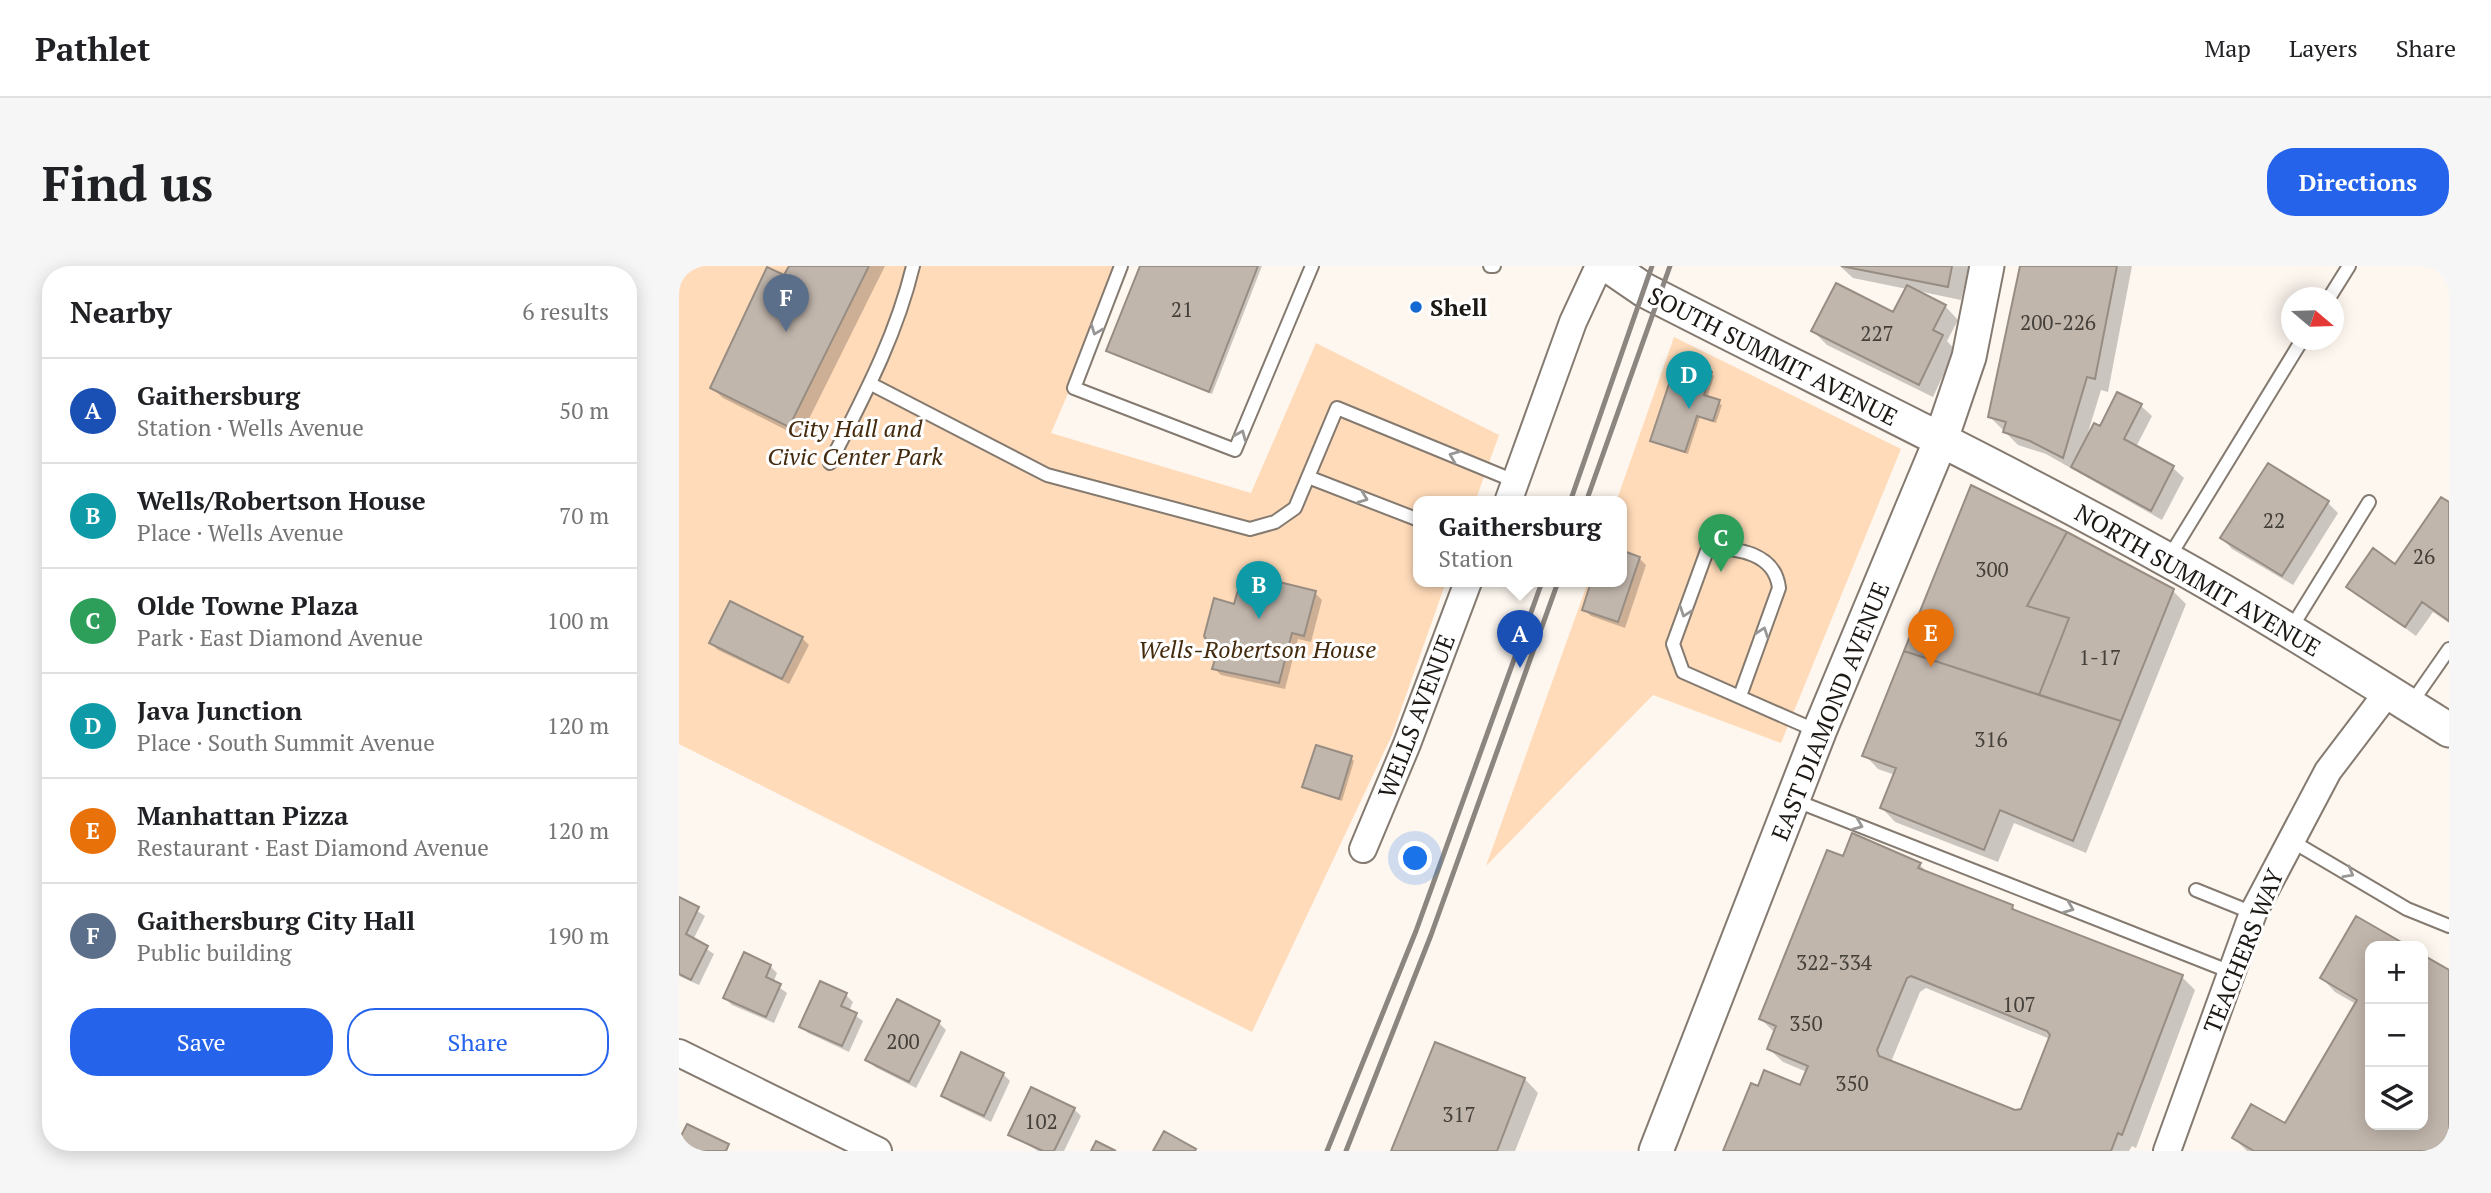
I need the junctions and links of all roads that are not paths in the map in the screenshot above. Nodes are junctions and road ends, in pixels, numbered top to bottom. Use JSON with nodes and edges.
{"nodes":[{"id":1,"x":913,"y":266,"type":"edge"},
{"id":2,"x":1121,"y":266,"type":"edge"},
{"id":3,"x":1312,"y":266,"type":"edge"},
{"id":4,"x":1599,"y":266,"type":"edge"},
{"id":5,"x":1609,"y":266,"type":"edge"},
{"id":6,"x":1987,"y":266,"type":"edge"},
{"id":7,"x":2349,"y":266,"type":"edge"},
{"id":8,"x":2336,"y":287,"type":"edge"},
{"id":9,"x":2296,"y":350,"type":"edge"},
{"id":10,"x":871,"y":384,"type":"junction"},
{"id":11,"x":1940,"y":442,"type":"junction"},
{"id":12,"x":830,"y":463,"type":"dead end"},
{"id":13,"x":1308,"y":477,"type":"junction"},
{"id":14,"x":1513,"y":492,"type":"edge"},
{"id":15,"x":2369,"y":502,"type":"dead end"},
{"id":16,"x":1413,"y":518,"type":"edge"},
{"id":17,"x":2168,"y":559,"type":"junction"},
{"id":18,"x":1466,"y":587,"type":"edge"},
{"id":19,"x":2290,"y":630,"type":"junction"},
{"id":20,"x":2449,"y":649,"type":"edge"},
{"id":21,"x":1740,"y":696,"type":"junction"},
{"id":22,"x":2399,"y":699,"type":"junction"},
{"id":23,"x":2449,"y":730,"type":"edge"},
{"id":24,"x":1818,"y":732,"type":"junction"},
{"id":25,"x":1794,"y":800,"type":"junction"},
{"id":26,"x":2289,"y":840,"type":"junction"},
{"id":27,"x":1363,"y":849,"type":"dead end"},
{"id":28,"x":2196,"y":890,"type":"dead end"},
{"id":29,"x":2253,"y":913,"type":"junction"},
{"id":30,"x":2449,"y":926,"type":"edge"},
{"id":31,"x":2231,"y":972,"type":"junction"},
{"id":32,"x":679,"y":1052,"type":"edge"},
{"id":33,"x":878,"y":1151,"type":"edge"},
{"id":34,"x":1657,"y":1151,"type":"edge"},
{"id":35,"x":2167,"y":1151,"type":"edge"}],
"edges":[{"from":1,"to":10,"type":"lane"},
{"from":2,"to":3,"type":"lane","one_way":true},
{"from":4,"to":14,"type":"street"},
{"from":5,"to":11,"type":"street","name":"SOUTH SUMMIT AVENUE"},
{"from":6,"to":11,"type":"street","name":"EAST DIAMOND AVENUE"},
{"from":7,"to":8,"type":"lane"},
{"from":9,"to":17,"type":"lane"},
{"from":10,"to":12,"type":"lane"},
{"from":10,"to":13,"type":"lane"},
{"from":11,"to":17,"type":"street","name":"NORTH SUMMIT AVENUE"},
{"from":11,"to":24,"type":"street","name":"EAST DIAMOND AVENUE"},
{"from":14,"to":13,"type":"lane","one_way":true},
{"from":13,"to":16,"type":"lane","one_way":true},
{"from":15,"to":19,"type":"lane"},
{"from":17,"to":19,"type":"street","name":"NORTH SUMMIT AVENUE"},
{"from":18,"to":27,"type":"street","name":"WELLS AVENUE"},
{"from":19,"to":22,"type":"street","name":"NORTH SUMMIT AVENUE"},
{"from":20,"to":22,"type":"lane"},
{"from":21,"to":21,"type":"lane","one_way":true},
{"from":21,"to":24,"type":"lane"},
{"from":22,"to":23,"type":"street","name":"NORTH SUMMIT AVENUE"},
{"from":22,"to":26,"type":"street","name":"TEACHERS WAY"},
{"from":24,"to":25,"type":"street","name":"EAST DIAMOND AVENUE"},
{"from":25,"to":31,"type":"lane","one_way":true},
{"from":25,"to":34,"type":"street","name":"EAST DIAMOND AVENUE"},
{"from":26,"to":29,"type":"street","name":"TEACHERS WAY"},
{"from":26,"to":30,"type":"lane","one_way":true},
{"from":28,"to":29,"type":"lane"},
{"from":29,"to":31,"type":"street","name":"TEACHERS WAY"},
{"from":31,"to":35,"type":"street","name":"TEACHERS WAY"},
{"from":32,"to":33,"type":"street"}]}
